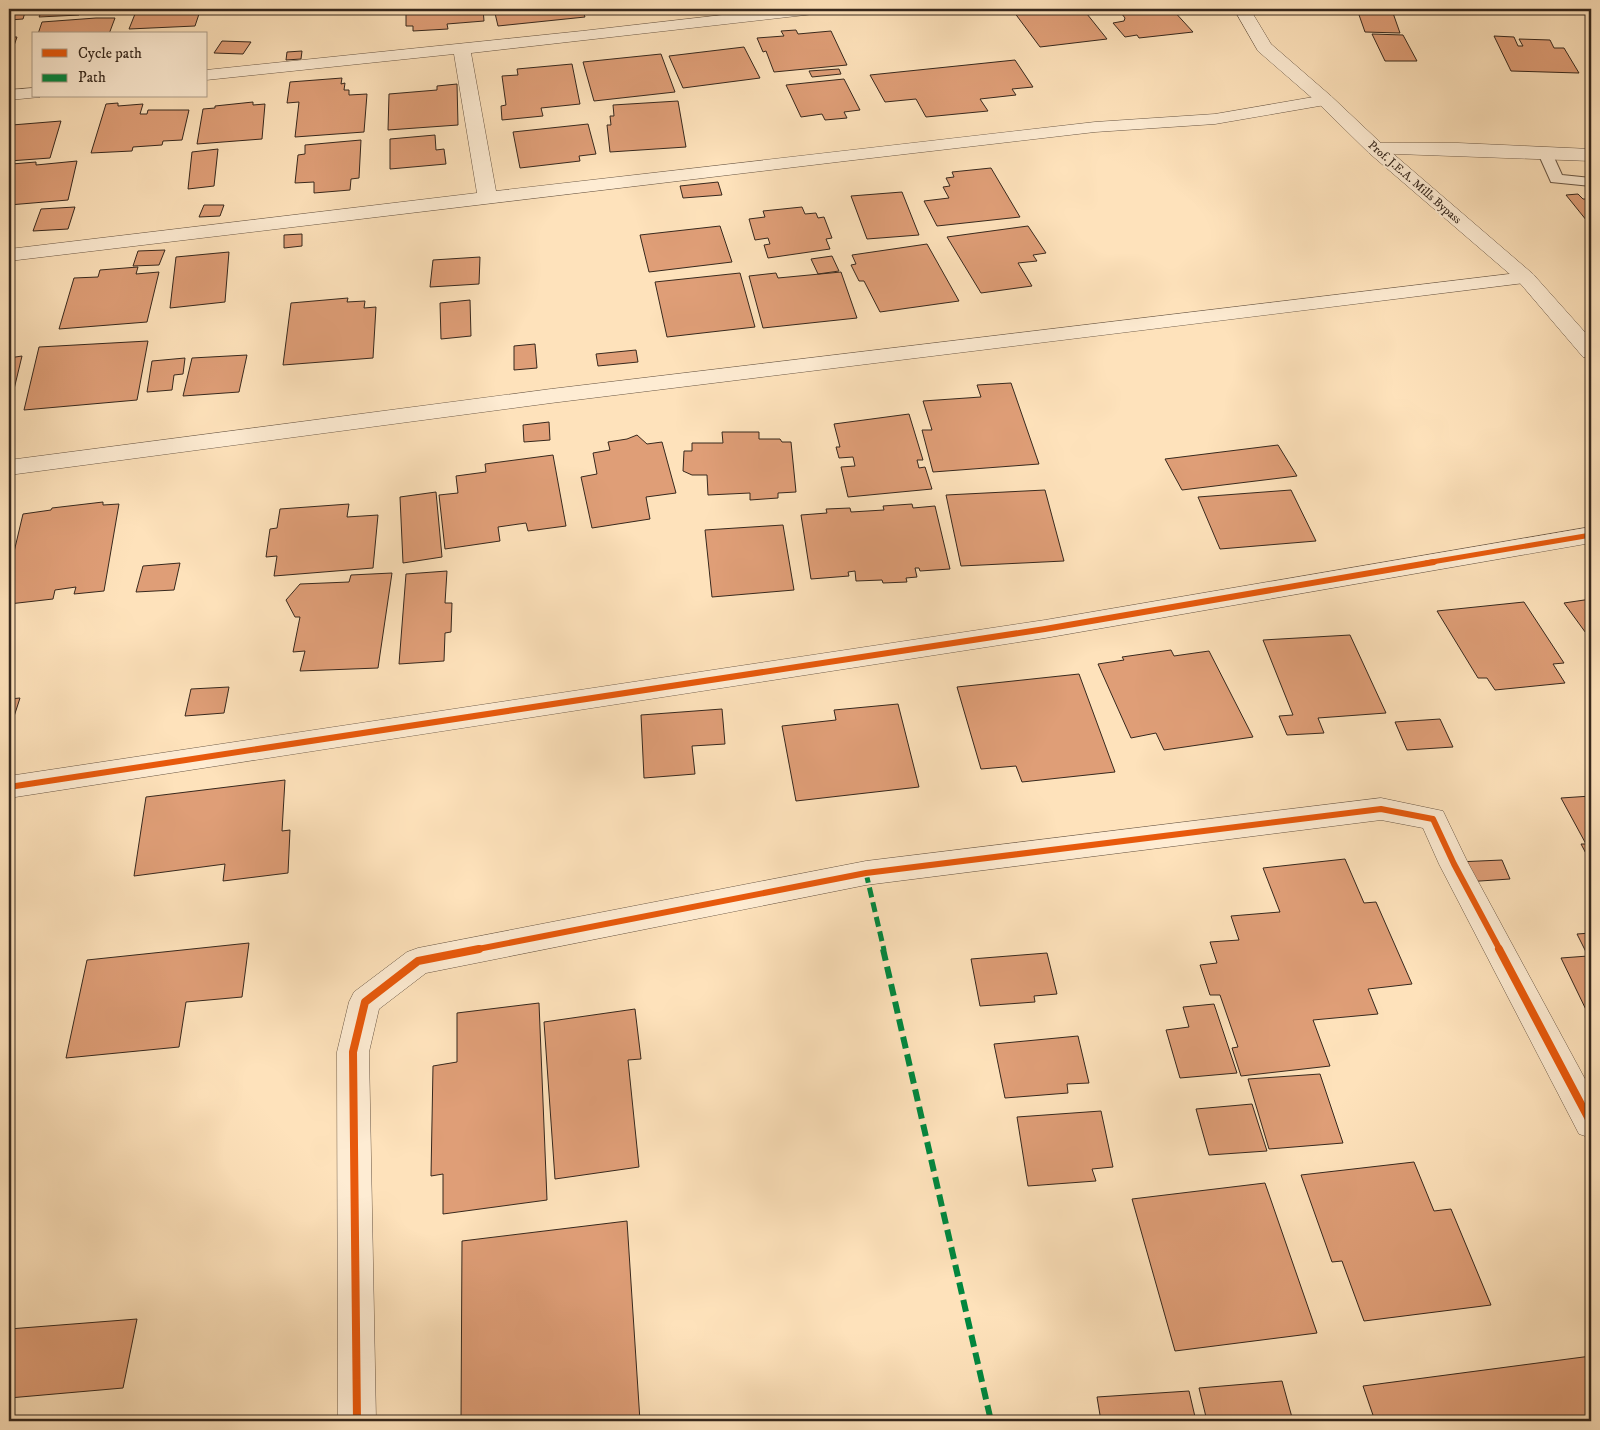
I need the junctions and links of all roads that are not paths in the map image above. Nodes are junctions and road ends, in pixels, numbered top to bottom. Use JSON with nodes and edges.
{"nodes":[{"id":1,"x":814,"y":9,"type":"edge"},
{"id":2,"x":1242,"y":9,"type":"edge"},
{"id":3,"x":462,"y":49,"type":"junction"},
{"id":4,"x":208,"y":75,"type":"edge"},
{"id":5,"x":32,"y":93,"type":"edge"},
{"id":6,"x":9,"y":95,"type":"edge"},
{"id":7,"x":1325,"y":100,"type":"junction"},
{"id":8,"x":1376,"y":149,"type":"junction"},
{"id":9,"x":1545,"y":153,"type":"junction"},
{"id":10,"x":1591,"y":155,"type":"edge"},
{"id":11,"x":1591,"y":182,"type":"edge"},
{"id":12,"x":488,"y":198,"type":"junction"},
{"id":13,"x":9,"y":255,"type":"edge"},
{"id":14,"x":1526,"y":278,"type":"junction"},
{"id":15,"x":1591,"y":352,"type":"edge"},
{"id":16,"x":9,"y":468,"type":"edge"},
{"id":17,"x":1591,"y":535,"type":"edge"},
{"id":18,"x":9,"y":787,"type":"edge"},
{"id":19,"x":1591,"y":1123,"type":"edge"},
{"id":20,"x":357,"y":1421,"type":"edge"}],
"edges":[{"from":1,"to":3,"type":"street"},
{"from":2,"to":7,"type":"street","name":"Prof. J.E.A. Mills Bypass"},
{"from":3,"to":4,"type":"street"},
{"from":3,"to":12,"type":"street"},
{"from":5,"to":6,"type":"street"},
{"from":7,"to":8,"type":"street","name":"Prof. J.E.A. Mills Bypass"},
{"from":7,"to":12,"type":"street"},
{"from":8,"to":9,"type":"street"},
{"from":8,"to":14,"type":"street","name":"Prof. J.E.A. Mills Bypass"},
{"from":9,"to":10,"type":"street"},
{"from":9,"to":11,"type":"lane"},
{"from":12,"to":13,"type":"street"},
{"from":14,"to":15,"type":"street","name":"Prof. J.E.A. Mills Bypass"},
{"from":14,"to":16,"type":"street"},
{"from":17,"to":18,"type":"street"},
{"from":19,"to":20,"type":"street"}]}
